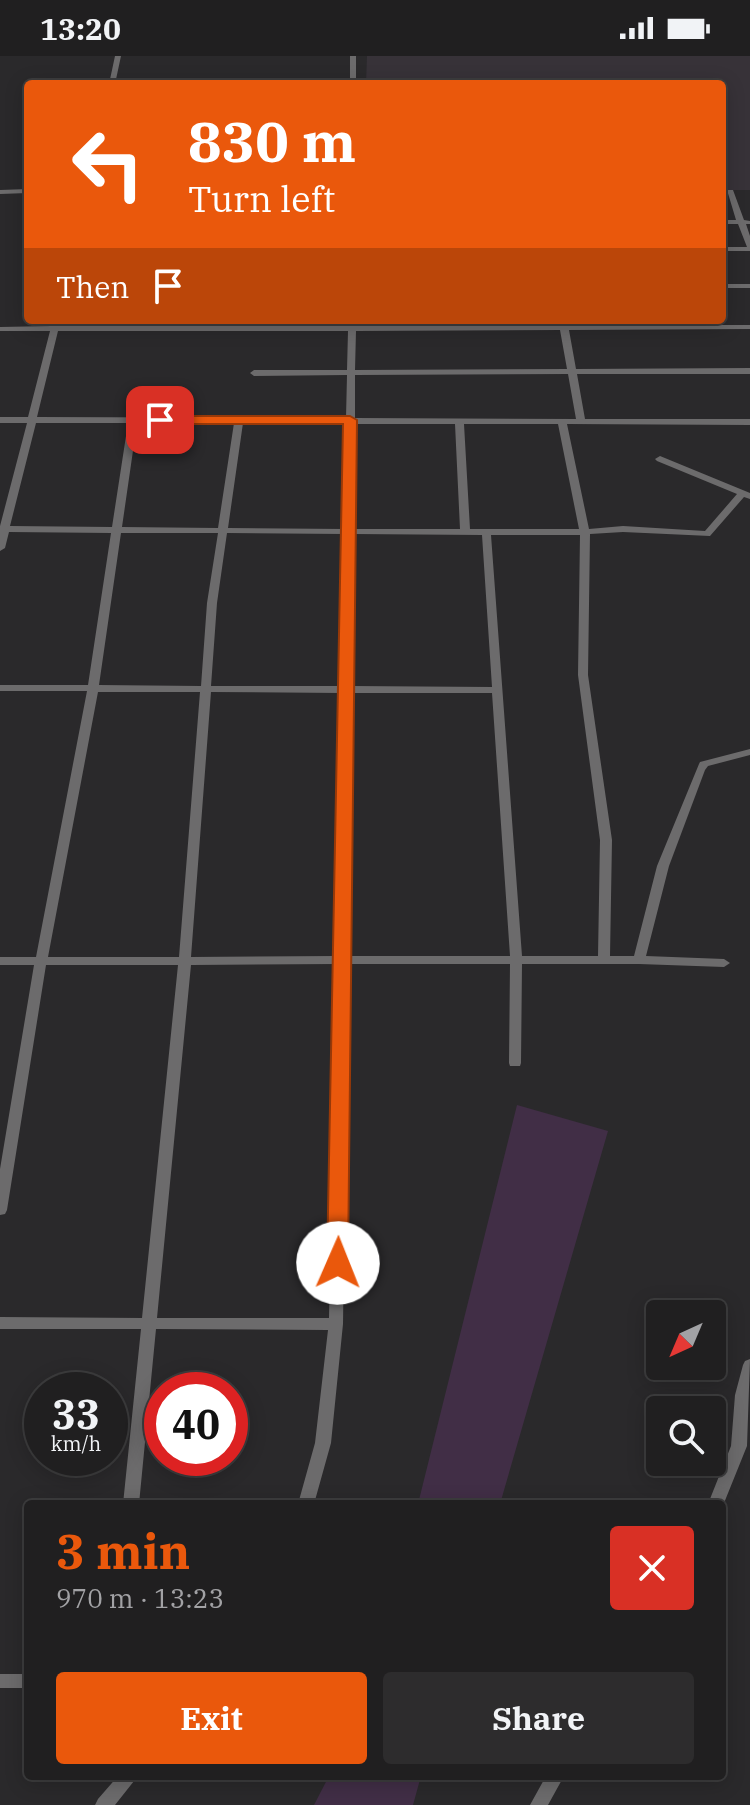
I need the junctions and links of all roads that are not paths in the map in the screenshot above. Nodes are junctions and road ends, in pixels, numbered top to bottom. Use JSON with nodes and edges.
{"nodes":[{"id":1,"x":118,"y":56,"type":"edge"},
{"id":2,"x":353,"y":56,"type":"edge"},
{"id":3,"x":113,"y":80,"type":"edge"},
{"id":4,"x":353,"y":80,"type":"edge"},
{"id":5,"x":24,"y":191,"type":"edge"},
{"id":6,"x":0,"y":192,"type":"edge"},
{"id":7,"x":730,"y":192,"type":"dead end"},
{"id":8,"x":746,"y":222,"type":"edge"},
{"id":9,"x":750,"y":247,"type":"edge"},
{"id":10,"x":726,"y":249,"type":"edge"},
{"id":11,"x":726,"y":286,"type":"edge"},
{"id":12,"x":750,"y":286,"type":"edge"},
{"id":13,"x":56,"y":324,"type":"edge"},
{"id":14,"x":352,"y":324,"type":"edge"},
{"id":15,"x":564,"y":324,"type":"edge"},
{"id":16,"x":610,"y":324,"type":"edge"},
{"id":17,"x":750,"y":327,"type":"edge"},
{"id":18,"x":0,"y":329,"type":"edge"},
{"id":19,"x":571,"y":370,"type":"junction"},
{"id":20,"x":750,"y":371,"type":"edge"},
{"id":21,"x":350,"y":372,"type":"junction"},
{"id":22,"x":254,"y":373,"type":"dead end"},
{"id":23,"x":133,"y":419,"type":"junction"},
{"id":24,"x":0,"y":420,"type":"edge"},
{"id":25,"x":30,"y":420,"type":"junction"},
{"id":26,"x":239,"y":420,"type":"junction"},
{"id":27,"x":350,"y":420,"type":"junction"},
{"id":28,"x":459,"y":420,"type":"junction"},
{"id":29,"x":562,"y":421,"type":"junction"},
{"id":30,"x":581,"y":421,"type":"junction"},
{"id":31,"x":750,"y":422,"type":"edge"},
{"id":32,"x":660,"y":459,"type":"dead end"},
{"id":33,"x":747,"y":494,"type":"edge"},
{"id":34,"x":2,"y":529,"type":"edge"},
{"id":35,"x":114,"y":530,"type":"junction"},
{"id":36,"x":224,"y":530,"type":"junction"},
{"id":37,"x":350,"y":530,"type":"junction"},
{"id":38,"x":465,"y":531,"type":"junction"},
{"id":39,"x":486,"y":531,"type":"junction"},
{"id":40,"x":585,"y":533,"type":"junction"},
{"id":41,"x":0,"y":548,"type":"edge"},
{"id":42,"x":93,"y":687,"type":"junction"},
{"id":43,"x":206,"y":687,"type":"junction"},
{"id":44,"x":0,"y":688,"type":"edge"},
{"id":45,"x":347,"y":690,"type":"junction"},
{"id":46,"x":498,"y":690,"type":"junction"},
{"id":47,"x":750,"y":752,"type":"edge"},
{"id":48,"x":185,"y":960,"type":"junction"},
{"id":49,"x":516,"y":960,"type":"junction"},
{"id":50,"x":639,"y":960,"type":"junction"},
{"id":51,"x":0,"y":961,"type":"edge"},
{"id":52,"x":41,"y":961,"type":"junction"},
{"id":53,"x":344,"y":961,"type":"junction"},
{"id":54,"x":604,"y":961,"type":"junction"},
{"id":55,"x":724,"y":963,"type":"dead end"},
{"id":56,"x":515,"y":1063,"type":"dead end"},
{"id":57,"x":0,"y":1210,"type":"edge"},
{"id":58,"x":149,"y":1321,"type":"junction"},
{"id":59,"x":0,"y":1323,"type":"edge"},
{"id":60,"x":336,"y":1324,"type":"junction"},
{"id":61,"x":750,"y":1365,"type":"edge"},
{"id":62,"x":131,"y":1500,"type":"edge"},
{"id":63,"x":307,"y":1500,"type":"edge"},
{"id":64,"x":718,"y":1500,"type":"edge"},
{"id":65,"x":0,"y":1681,"type":"edge"},
{"id":66,"x":24,"y":1681,"type":"edge"},
{"id":67,"x":126,"y":1780,"type":"edge"},
{"id":68,"x":553,"y":1780,"type":"edge"},
{"id":69,"x":104,"y":1805,"type":"edge"},
{"id":70,"x":539,"y":1805,"type":"edge"}],
"edges":[{"from":1,"to":3,"type":"street"},
{"from":2,"to":4,"type":"street"},
{"from":5,"to":6,"type":"street"},
{"from":7,"to":8,"type":"street"},
{"from":8,"to":9,"type":"street"},
{"from":9,"to":10,"type":"street"},
{"from":11,"to":12,"type":"street"},
{"from":13,"to":14,"type":"street"},
{"from":13,"to":18,"type":"street"},
{"from":13,"to":25,"type":"street"},
{"from":14,"to":21,"type":"street"},
{"from":15,"to":19,"type":"street"},
{"from":16,"to":17,"type":"street"},
{"from":19,"to":20,"type":"street"},
{"from":19,"to":21,"type":"street"},
{"from":19,"to":30,"type":"street"},
{"from":21,"to":22,"type":"street"},
{"from":21,"to":27,"type":"street"},
{"from":23,"to":25,"type":"street"},
{"from":23,"to":26,"type":"street"},
{"from":23,"to":35,"type":"street"},
{"from":24,"to":25,"type":"street"},
{"from":25,"to":34,"type":"street"},
{"from":26,"to":27,"type":"street"},
{"from":26,"to":36,"type":"street"},
{"from":27,"to":28,"type":"street"},
{"from":27,"to":37,"type":"street"},
{"from":28,"to":29,"type":"street"},
{"from":28,"to":38,"type":"street"},
{"from":29,"to":30,"type":"street"},
{"from":29,"to":40,"type":"street"},
{"from":30,"to":31,"type":"street"},
{"from":32,"to":33,"type":"street"},
{"from":33,"to":40,"type":"street"},
{"from":34,"to":35,"type":"street"},
{"from":34,"to":41,"type":"street"},
{"from":35,"to":36,"type":"street"},
{"from":35,"to":42,"type":"street"},
{"from":36,"to":37,"type":"street"},
{"from":36,"to":43,"type":"street"},
{"from":37,"to":38,"type":"street"},
{"from":37,"to":45,"type":"street"},
{"from":38,"to":39,"type":"street"},
{"from":39,"to":40,"type":"street"},
{"from":39,"to":46,"type":"street"},
{"from":40,"to":54,"type":"street"},
{"from":42,"to":43,"type":"street"},
{"from":42,"to":44,"type":"street"},
{"from":42,"to":52,"type":"street"},
{"from":43,"to":45,"type":"street"},
{"from":43,"to":48,"type":"street"},
{"from":45,"to":46,"type":"street"},
{"from":45,"to":53,"type":"street"},
{"from":46,"to":49,"type":"street"},
{"from":47,"to":50,"type":"street"},
{"from":48,"to":52,"type":"street"},
{"from":48,"to":53,"type":"street"},
{"from":48,"to":58,"type":"street"},
{"from":49,"to":53,"type":"street"},
{"from":49,"to":54,"type":"street"},
{"from":49,"to":56,"type":"street"},
{"from":50,"to":54,"type":"street"},
{"from":50,"to":55,"type":"street"},
{"from":51,"to":52,"type":"street"},
{"from":52,"to":57,"type":"street"},
{"from":53,"to":60,"type":"street"},
{"from":58,"to":59,"type":"street"},
{"from":58,"to":60,"type":"street"},
{"from":58,"to":62,"type":"street"},
{"from":60,"to":63,"type":"street"},
{"from":61,"to":64,"type":"street"},
{"from":65,"to":66,"type":"street"},
{"from":67,"to":69,"type":"street"},
{"from":68,"to":70,"type":"street"}]}
